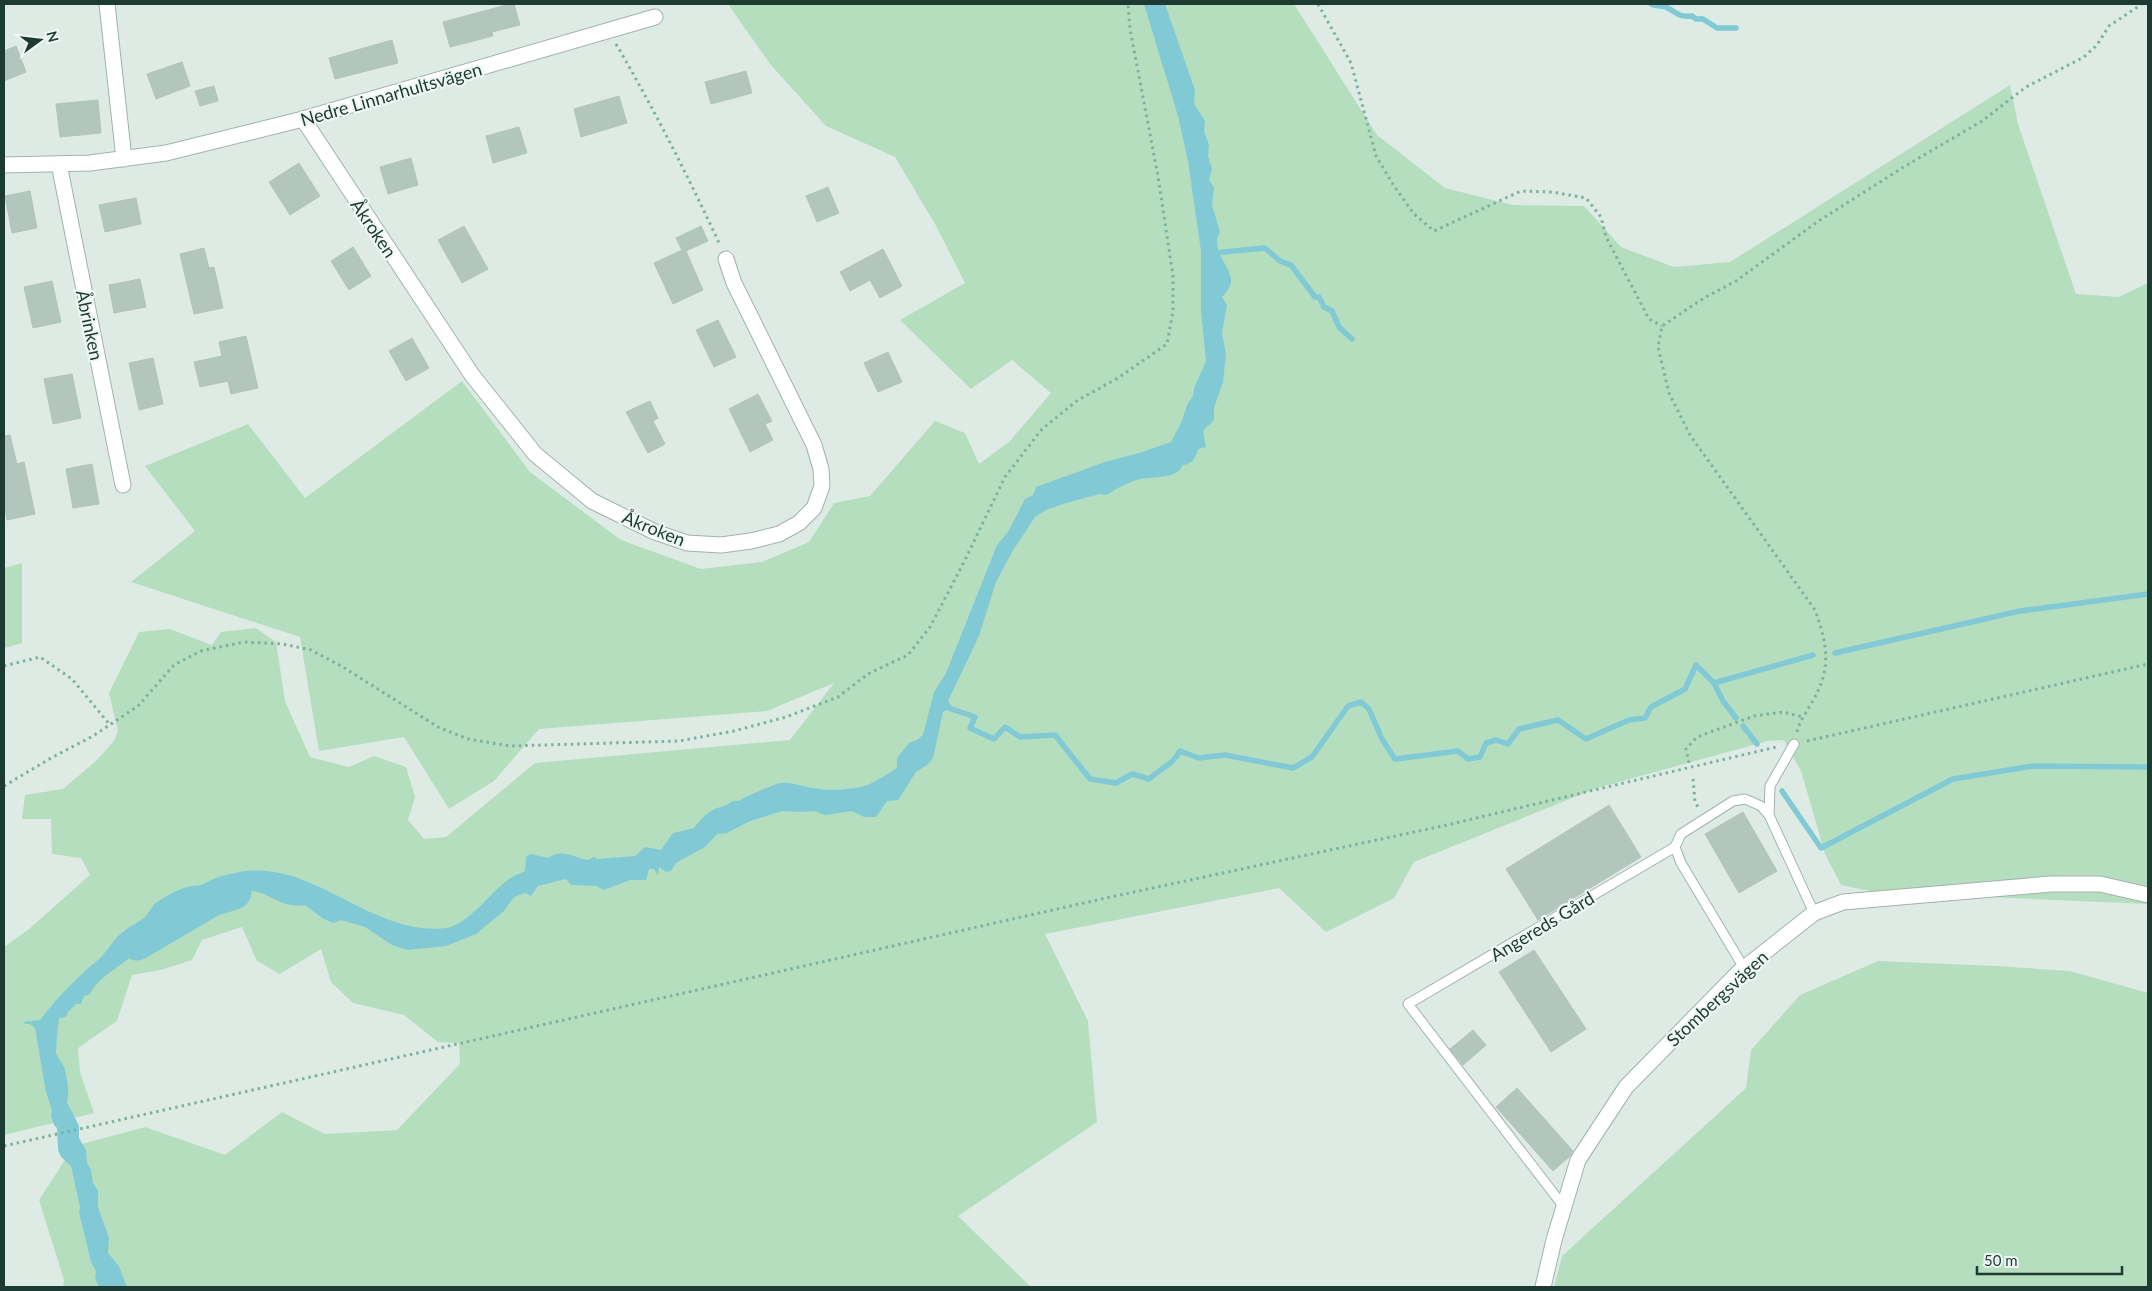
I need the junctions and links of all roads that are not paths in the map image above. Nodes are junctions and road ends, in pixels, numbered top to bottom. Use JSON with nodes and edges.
{"nodes":[{"id":1,"x":107,"y":4,"type":"edge"},
{"id":2,"x":655,"y":17,"type":"dead end"},
{"id":3,"x":303,"y":119,"type":"junction"},
{"id":4,"x":124,"y":159,"type":"junction"},
{"id":5,"x":59,"y":164,"type":"junction"},
{"id":6,"x":4,"y":165,"type":"edge"},
{"id":7,"x":726,"y":259,"type":"road end"},
{"id":8,"x":123,"y":485,"type":"dead end"},
{"id":9,"x":1794,"y":744,"type":"road end"},
{"id":10,"x":1769,"y":815,"type":"junction"},
{"id":11,"x":1676,"y":847,"type":"junction"},
{"id":12,"x":2148,"y":895,"type":"edge"},
{"id":13,"x":1814,"y":913,"type":"junction"},
{"id":14,"x":1744,"y":968,"type":"junction"},
{"id":15,"x":1564,"y":1207,"type":"junction"},
{"id":16,"x":1543,"y":1287,"type":"edge"}],
"edges":[{"from":1,"to":4,"type":"street"},
{"from":2,"to":3,"type":"street","name":"Nedre Linnarhultsvägen"},
{"from":3,"to":4,"type":"street","name":"Nedre Linnarhultsvägen"},
{"from":3,"to":7,"type":"street","name":"Åkroken"},
{"from":4,"to":5,"type":"street","name":"Nedre Linnarhultsvägen"},
{"from":5,"to":6,"type":"street","name":"Nedre Linnarhultsvägen"},
{"from":5,"to":8,"type":"street","name":"Åbrinken"},
{"from":9,"to":10,"type":"lane"},
{"from":10,"to":11,"type":"lane","name":"Angereds Gård"},
{"from":10,"to":13,"type":"lane","name":"Angereds Gård"},
{"from":11,"to":14,"type":"lane"},
{"from":11,"to":15,"type":"lane","name":"Angereds Gård"},
{"from":12,"to":13,"type":"street","name":"Stombergsvägen"},
{"from":13,"to":14,"type":"street","name":"Stombergsvägen"},
{"from":14,"to":15,"type":"street","name":"Stombergsvägen"},
{"from":15,"to":16,"type":"street","name":"Stombergsvägen"}]}
